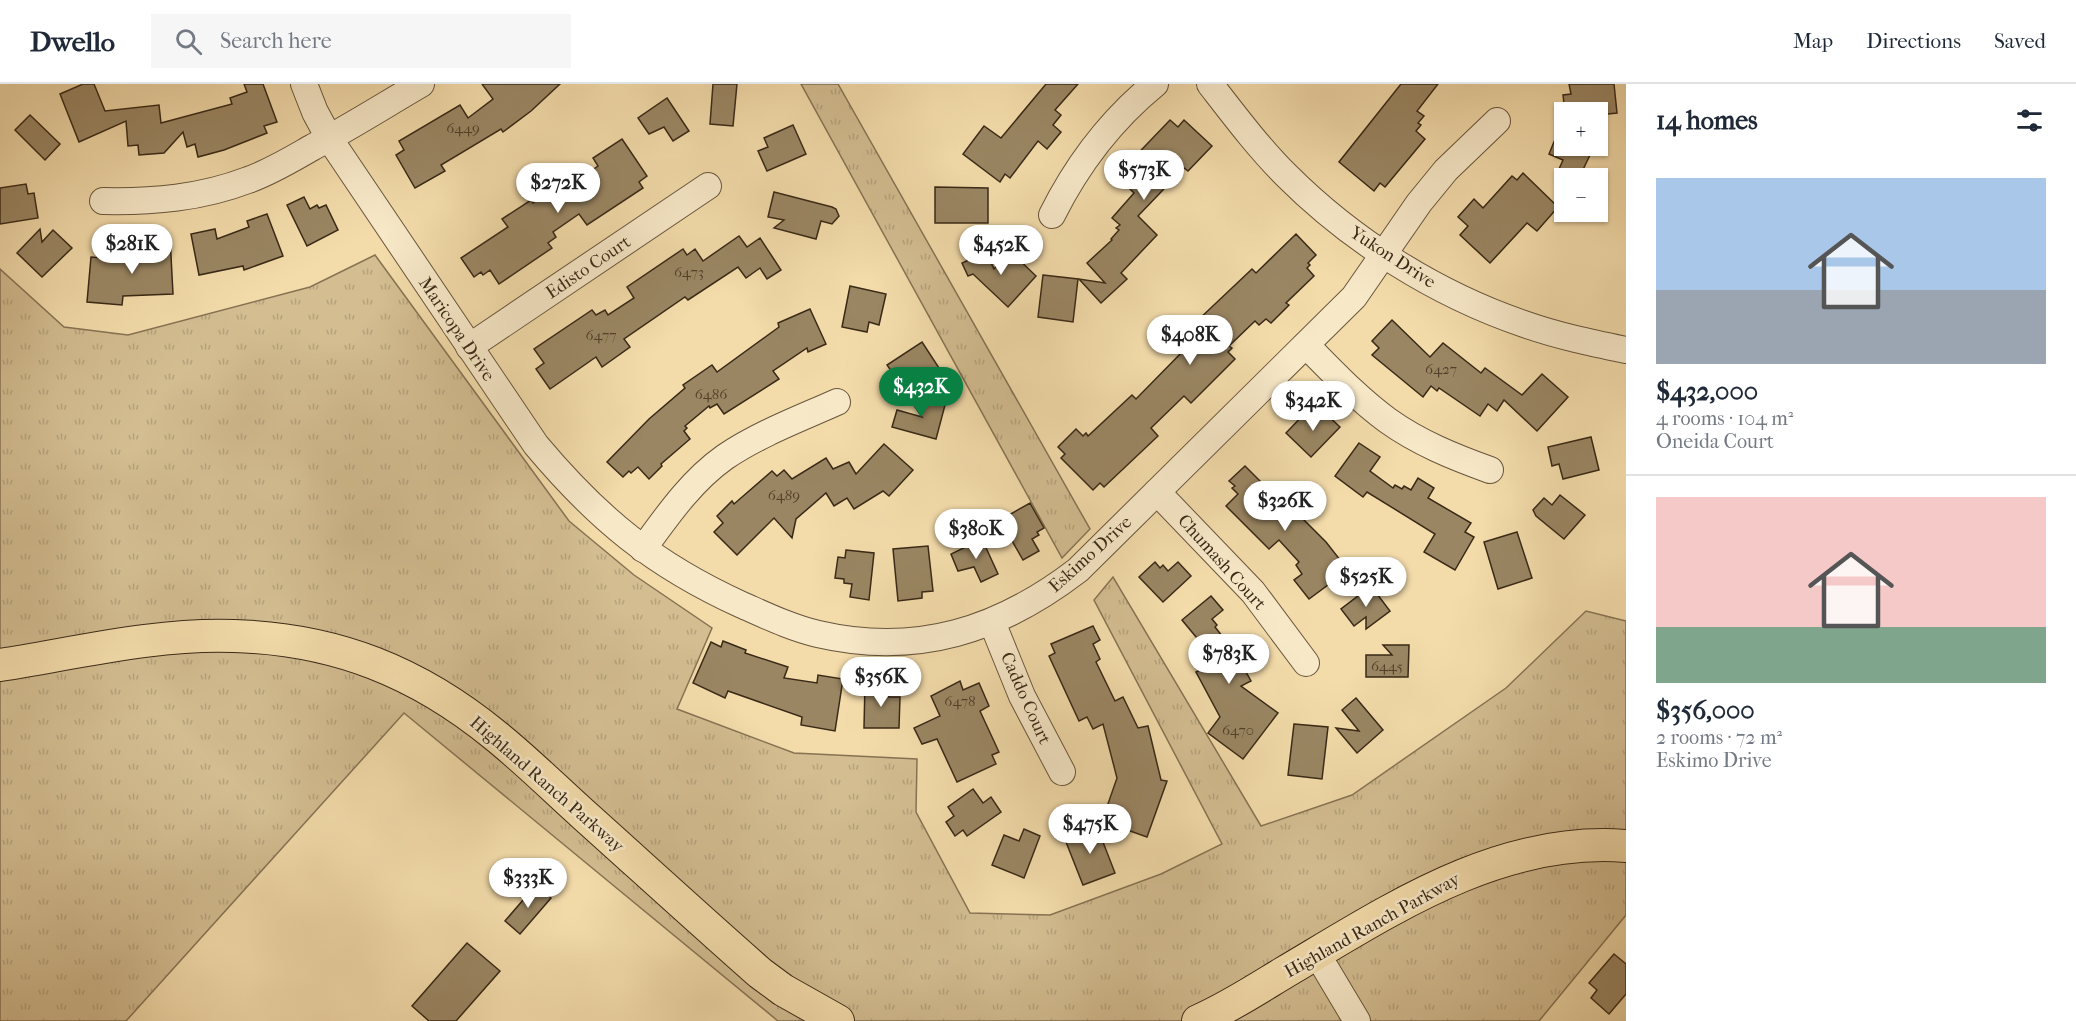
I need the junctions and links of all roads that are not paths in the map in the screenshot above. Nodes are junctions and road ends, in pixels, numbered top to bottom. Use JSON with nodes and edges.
{"nodes":[{"id":1,"x":304,"y":84,"type":"edge"},
{"id":2,"x":421,"y":84,"type":"edge"},
{"id":3,"x":1155,"y":84,"type":"edge"},
{"id":4,"x":1210,"y":84,"type":"edge"},
{"id":5,"x":1497,"y":121,"type":"dead end"},
{"id":6,"x":329,"y":138,"type":"junction"},
{"id":7,"x":708,"y":186,"type":"dead end"},
{"id":8,"x":103,"y":201,"type":"dead end"},
{"id":9,"x":1052,"y":215,"type":"dead end"},
{"id":10,"x":1383,"y":254,"type":"junction"},
{"id":11,"x":1306,"y":345,"type":"junction"},
{"id":12,"x":469,"y":347,"type":"junction"},
{"id":13,"x":1626,"y":350,"type":"edge"},
{"id":14,"x":837,"y":402,"type":"dead end"},
{"id":15,"x":1491,"y":470,"type":"dead end"},
{"id":16,"x":1157,"y":492,"type":"junction"},
{"id":17,"x":643,"y":549,"type":"junction"},
{"id":18,"x":992,"y":622,"type":"junction"},
{"id":19,"x":1306,"y":663,"type":"dead end"},
{"id":20,"x":0,"y":665,"type":"edge"},
{"id":21,"x":1062,"y":772,"type":"dead end"},
{"id":22,"x":1626,"y":846,"type":"edge"},
{"id":23,"x":1317,"y":954,"type":"junction"},
{"id":24,"x":838,"y":1021,"type":"edge"},
{"id":25,"x":1198,"y":1021,"type":"edge"},
{"id":26,"x":1357,"y":1021,"type":"edge"}],
"edges":[{"from":1,"to":6,"type":"street","name":"Maricopa Drive"},
{"from":2,"to":6,"type":"street"},
{"from":3,"to":9,"type":"street"},
{"from":4,"to":10,"type":"street","name":"Yukon Drive"},
{"from":5,"to":10,"type":"street","name":"Eskimo Drive"},
{"from":6,"to":8,"type":"street"},
{"from":6,"to":12,"type":"street","name":"Maricopa Drive"},
{"from":7,"to":12,"type":"street","name":"Edisto Court"},
{"from":10,"to":11,"type":"street","name":"Eskimo Drive"},
{"from":10,"to":13,"type":"street","name":"Yukon Drive"},
{"from":11,"to":15,"type":"street"},
{"from":11,"to":16,"type":"street","name":"Eskimo Drive"},
{"from":12,"to":17,"type":"street","name":"Maricopa Drive"},
{"from":14,"to":17,"type":"street"},
{"from":16,"to":18,"type":"street","name":"Eskimo Drive"},
{"from":16,"to":19,"type":"street","name":"Chumash Court"},
{"from":17,"to":18,"type":"street","name":"Eskimo Drive"},
{"from":18,"to":21,"type":"street","name":"Caddo Court"},
{"from":20,"to":24,"type":"main road","name":"Highland Ranch Parkway"},
{"from":22,"to":23,"type":"main road","name":"Highland Ranch Parkway"},
{"from":23,"to":25,"type":"main road","name":"Highland Ranch Parkway"},
{"from":23,"to":26,"type":"street"}]}
